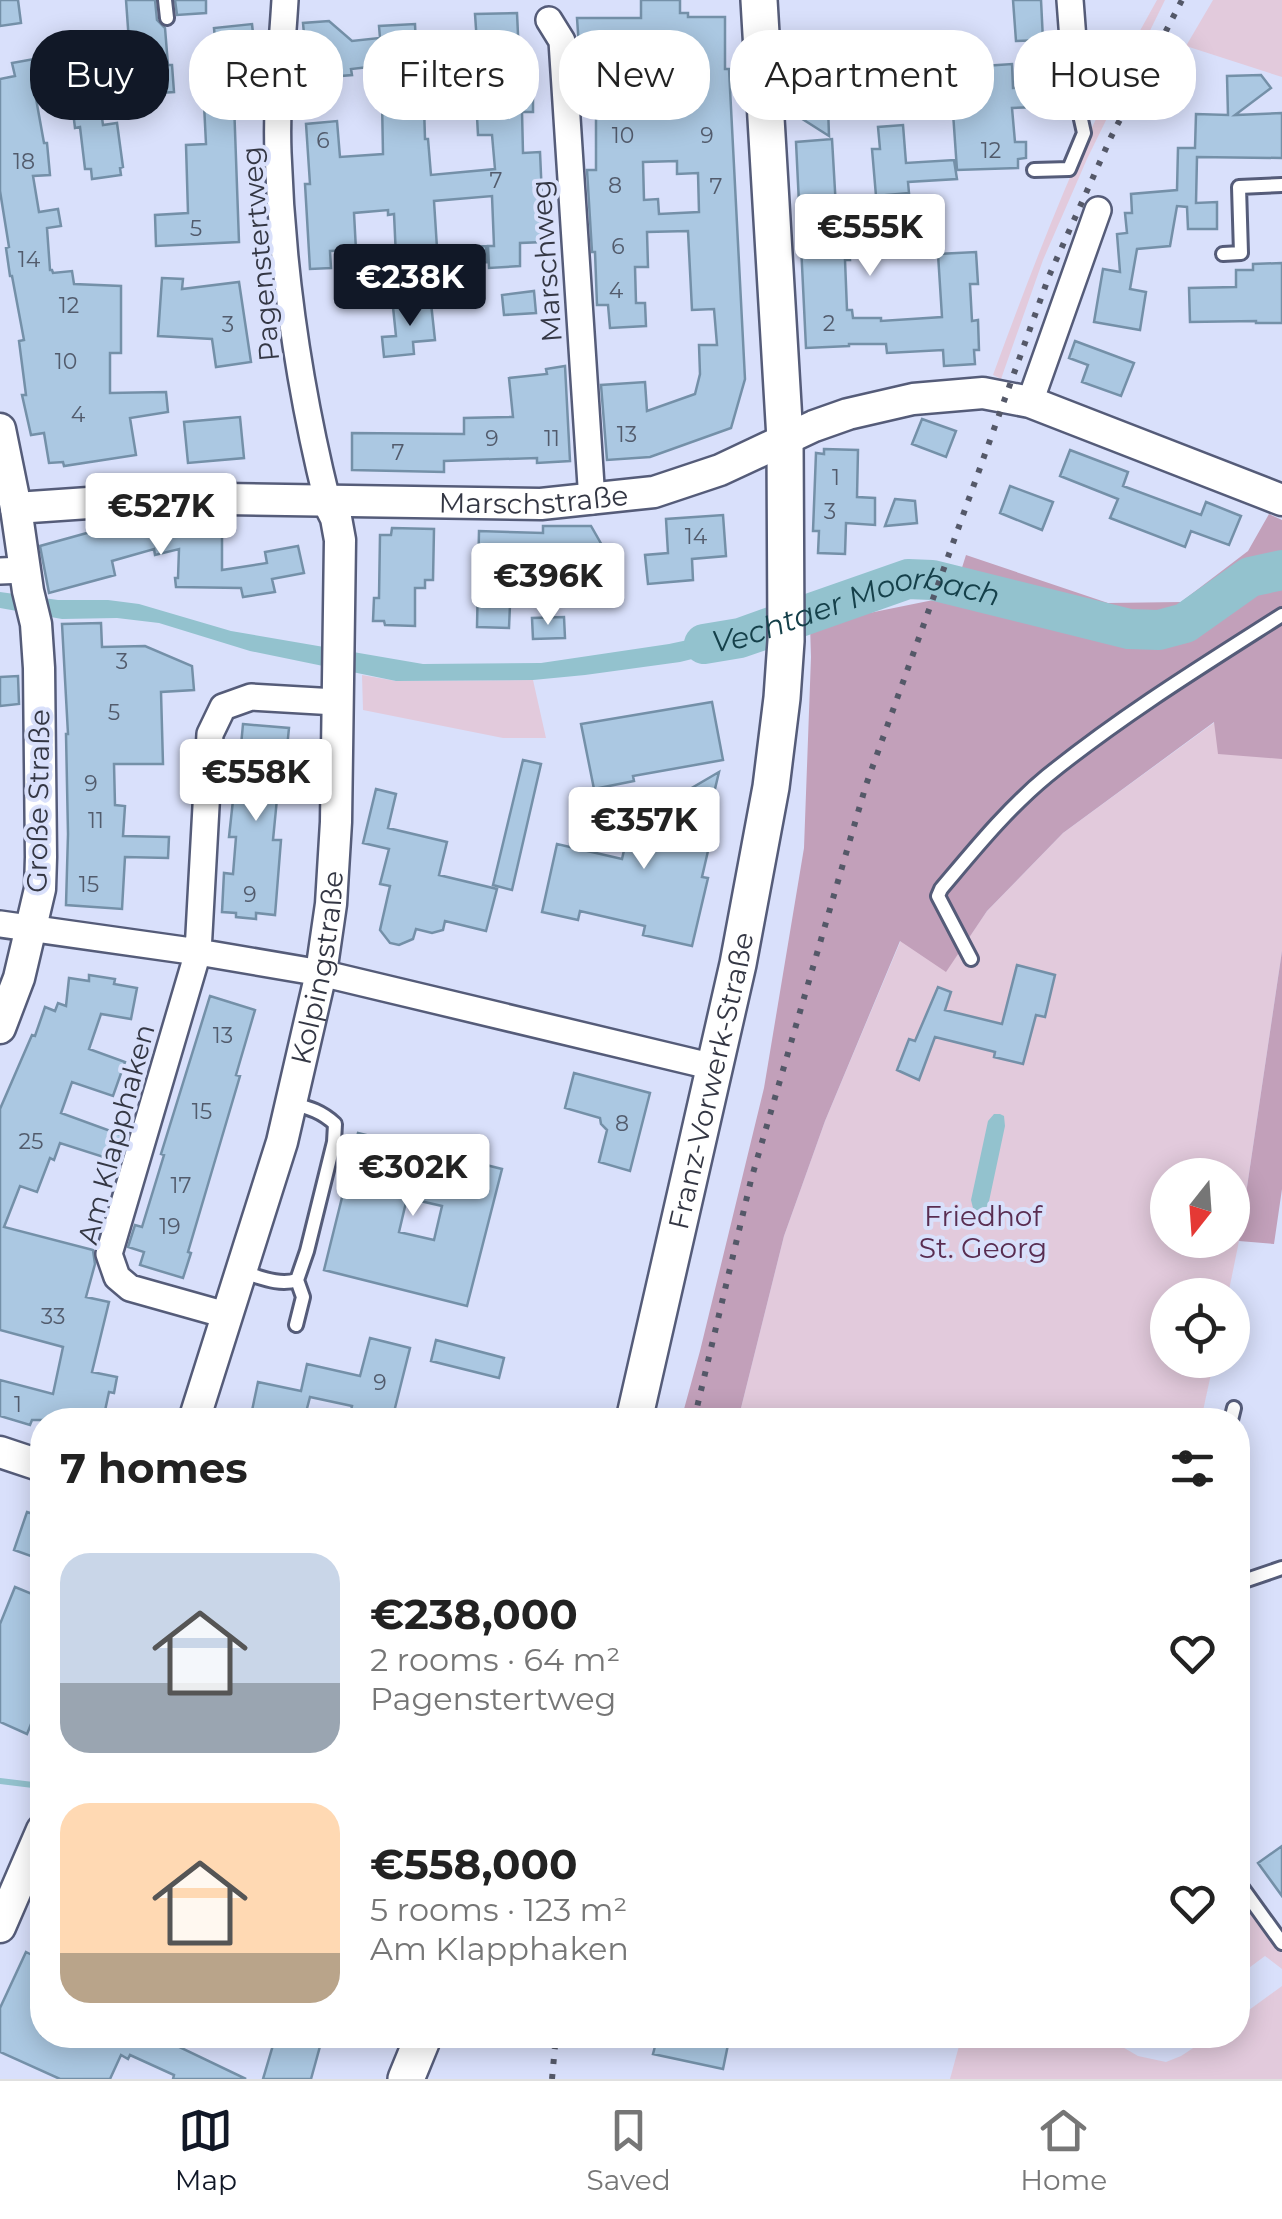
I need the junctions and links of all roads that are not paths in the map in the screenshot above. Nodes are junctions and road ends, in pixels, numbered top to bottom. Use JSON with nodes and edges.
{"nodes":[{"id":1,"x":165,"y":0,"type":"edge"},
{"id":2,"x":285,"y":0,"type":"edge"},
{"id":3,"x":759,"y":0,"type":"edge"},
{"id":4,"x":1070,"y":0,"type":"edge"},
{"id":5,"x":167,"y":18,"type":"dead end"},
{"id":6,"x":549,"y":20,"type":"dead end"},
{"id":7,"x":1072,"y":30,"type":"edge"},
{"id":8,"x":1081,"y":120,"type":"edge"},
{"id":9,"x":1034,"y":170,"type":"dead end"},
{"id":10,"x":1282,"y":185,"type":"edge"},
{"id":11,"x":1098,"y":210,"type":"dead end"},
{"id":12,"x":1223,"y":254,"type":"dead end"},
{"id":13,"x":1030,"y":402,"type":"junction"},
{"id":14,"x":0,"y":428,"type":"edge"},
{"id":15,"x":785,"y":439,"type":"junction"},
{"id":16,"x":327,"y":500,"type":"junction"},
{"id":17,"x":592,"y":500,"type":"junction"},
{"id":18,"x":1282,"y":500,"type":"edge"},
{"id":19,"x":16,"y":508,"type":"junction"},
{"id":20,"x":17,"y":577,"type":"edge"},
{"id":21,"x":1282,"y":615,"type":"edge"},
{"id":22,"x":336,"y":693,"type":"junction"},
{"id":23,"x":0,"y":924,"type":"edge"},
{"id":24,"x":31,"y":928,"type":"junction"},
{"id":25,"x":198,"y":952,"type":"junction"},
{"id":26,"x":972,"y":959,"type":"dead end"},
{"id":27,"x":321,"y":973,"type":"junction"},
{"id":28,"x":0,"y":1028,"type":"edge"},
{"id":29,"x":714,"y":1067,"type":"junction"},
{"id":30,"x":292,"y":1103,"type":"junction"},
{"id":31,"x":240,"y":1272,"type":"junction"},
{"id":32,"x":297,"y":1280,"type":"junction"},
{"id":33,"x":226,"y":1315,"type":"junction"},
{"id":34,"x":296,"y":1325,"type":"dead end"},
{"id":35,"x":198,"y":1408,"type":"edge"},
{"id":36,"x":637,"y":1408,"type":"edge"},
{"id":37,"x":0,"y":1452,"type":"edge"},
{"id":38,"x":30,"y":1462,"type":"edge"},
{"id":39,"x":1282,"y":1568,"type":"edge"},
{"id":40,"x":1250,"y":1579,"type":"edge"},
{"id":41,"x":30,"y":1851,"type":"edge"},
{"id":42,"x":6,"y":1894,"type":"edge"},
{"id":43,"x":1250,"y":1899,"type":"edge"},
{"id":44,"x":0,"y":1927,"type":"edge"},
{"id":45,"x":1282,"y":1943,"type":"edge"},
{"id":46,"x":419,"y":2048,"type":"edge"},
{"id":47,"x":406,"y":2079,"type":"edge"}],
"edges":[{"from":1,"to":5,"type":"lane"},
{"from":2,"to":16,"type":"street","name":"Pagenstertweg"},
{"from":3,"to":15,"type":"main road","name":"Franz-Vorwerk-Straße"},
{"from":4,"to":7,"type":"street"},
{"from":6,"to":17,"type":"street","name":"Marschweg"},
{"from":8,"to":9,"type":"lane"},
{"from":10,"to":12,"type":"lane"},
{"from":11,"to":13,"type":"street"},
{"from":13,"to":15,"type":"street","name":"Marschstraße"},
{"from":13,"to":18,"type":"street","name":"Marschstraße"},
{"from":14,"to":19,"type":"street","name":"Große Straße"},
{"from":15,"to":17,"type":"street","name":"Marschstraße"},
{"from":15,"to":29,"type":"main road","name":"Franz-Vorwerk-Straße"},
{"from":16,"to":17,"type":"street","name":"Marschstraße"},
{"from":16,"to":19,"type":"street","name":"Marschstraße"},
{"from":16,"to":22,"type":"street","name":"Kolpingstraße"},
{"from":19,"to":20,"type":"street","name":"Große Straße"},
{"from":20,"to":24,"type":"street","name":"Große Straße"},
{"from":21,"to":26,"type":"lane"},
{"from":22,"to":25,"type":"street","name":"Am Klapphaken"},
{"from":22,"to":27,"type":"street","name":"Kolpingstraße"},
{"from":23,"to":24,"type":"street"},
{"from":24,"to":25,"type":"street"},
{"from":24,"to":28,"type":"street","name":"Große Straße"},
{"from":25,"to":27,"type":"street"},
{"from":25,"to":33,"type":"street","name":"Am Klapphaken"},
{"from":27,"to":29,"type":"street"},
{"from":27,"to":30,"type":"street","name":"Kolpingstraße"},
{"from":29,"to":36,"type":"main road","name":"Franz-Vorwerk-Straße"},
{"from":30,"to":31,"type":"street","name":"Kolpingstraße"},
{"from":30,"to":32,"type":"lane"},
{"from":31,"to":32,"type":"lane"},
{"from":31,"to":33,"type":"street","name":"Kolpingstraße"},
{"from":32,"to":34,"type":"lane"},
{"from":33,"to":35,"type":"street","name":"Kolpingstraße"},
{"from":37,"to":38,"type":"street"},
{"from":39,"to":40,"type":"lane"},
{"from":41,"to":42,"type":"street"},
{"from":42,"to":44,"type":"street"},
{"from":43,"to":45,"type":"lane"},
{"from":46,"to":47,"type":"main road"}]}
